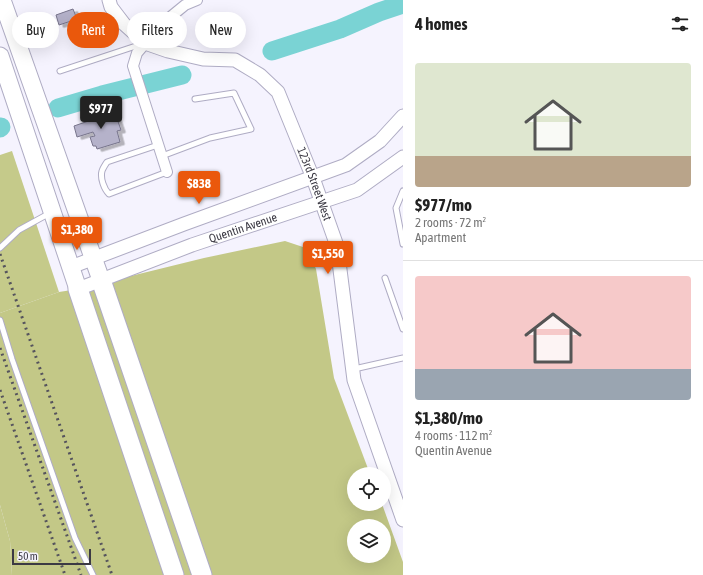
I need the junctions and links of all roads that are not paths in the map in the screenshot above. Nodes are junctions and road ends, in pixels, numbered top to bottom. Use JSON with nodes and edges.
{"nodes":[{"id":1,"x":2,"y":0,"type":"edge"},
{"id":2,"x":109,"y":0,"type":"edge"},
{"id":3,"x":197,"y":0,"type":"edge"},
{"id":4,"x":177,"y":12,"type":"edge"},
{"id":5,"x":127,"y":27,"type":"edge"},
{"id":6,"x":130,"y":48,"type":"edge"},
{"id":7,"x":142,"y":48,"type":"edge"},
{"id":8,"x":159,"y":48,"type":"edge"},
{"id":9,"x":0,"y":56,"type":"edge"},
{"id":10,"x":60,"y":71,"type":"dead end"},
{"id":11,"x":195,"y":99,"type":"dead end"},
{"id":12,"x":403,"y":116,"type":"edge"},
{"id":13,"x":158,"y":145,"type":"junction"},
{"id":14,"x":162,"y":156,"type":"junction"},
{"id":15,"x":403,"y":156,"type":"edge"},
{"id":16,"x":167,"y":172,"type":"joint"},
{"id":17,"x":313,"y":178,"type":"junction"},
{"id":18,"x":403,"y":191,"type":"edge"},
{"id":19,"x":322,"y":202,"type":"junction"},
{"id":20,"x":52,"y":212,"type":"junction"},
{"id":21,"x":403,"y":244,"type":"edge"},
{"id":22,"x":0,"y":248,"type":"edge"},
{"id":23,"x":94,"y":258,"type":"junction"},
{"id":24,"x":71,"y":268,"type":"junction"},
{"id":25,"x":385,"y":278,"type":"dead end"},
{"id":26,"x":101,"y":280,"type":"junction"},
{"id":27,"x":78,"y":289,"type":"junction"},
{"id":28,"x":0,"y":320,"type":"edge"},
{"id":29,"x":403,"y":329,"type":"edge"},
{"id":30,"x":403,"y":358,"type":"edge"},
{"id":31,"x":352,"y":369,"type":"junction"},
{"id":32,"x":403,"y":520,"type":"edge"},
{"id":33,"x":93,"y":575,"type":"edge"},
{"id":34,"x":174,"y":575,"type":"edge"},
{"id":35,"x":202,"y":575,"type":"edge"}],
"edges":[{"from":1,"to":23,"type":"highway"},
{"from":2,"to":5,"type":"street","name":"123rd Street West"},
{"from":3,"to":4,"type":"street"},
{"from":6,"to":10,"type":"lane"},
{"from":7,"to":13,"type":"street"},
{"from":8,"to":17,"type":"street","name":"123rd Street West"},
{"from":9,"to":20,"type":"highway"},
{"from":11,"to":14,"type":"lane"},
{"from":12,"to":17,"type":"street","name":"Quentin Avenue"},
{"from":13,"to":14,"type":"street"},
{"from":13,"to":16,"type":"lane"},
{"from":14,"to":16,"type":"street"},
{"from":15,"to":19,"type":"street","name":"Quentin Avenue"},
{"from":17,"to":19,"type":"street","name":"123rd Street West"},
{"from":17,"to":23,"type":"street","name":"Quentin Avenue"},
{"from":18,"to":21,"type":"lane"},
{"from":19,"to":26,"type":"street","name":"Quentin Avenue"},
{"from":19,"to":31,"type":"street","name":"123rd Street West"},
{"from":20,"to":22,"type":"lane"},
{"from":20,"to":24,"type":"highway"},
{"from":23,"to":24,"type":"street","name":"Quentin Avenue"},
{"from":23,"to":26,"type":"highway"},
{"from":24,"to":27,"type":"highway"},
{"from":25,"to":29,"type":"lane"},
{"from":26,"to":27,"type":"street","name":"Quentin Avenue"},
{"from":26,"to":35,"type":"highway"},
{"from":27,"to":34,"type":"highway"},
{"from":28,"to":33,"type":"lane"},
{"from":30,"to":31,"type":"lane"},
{"from":31,"to":32,"type":"street","name":"123rd Street West"}]}
